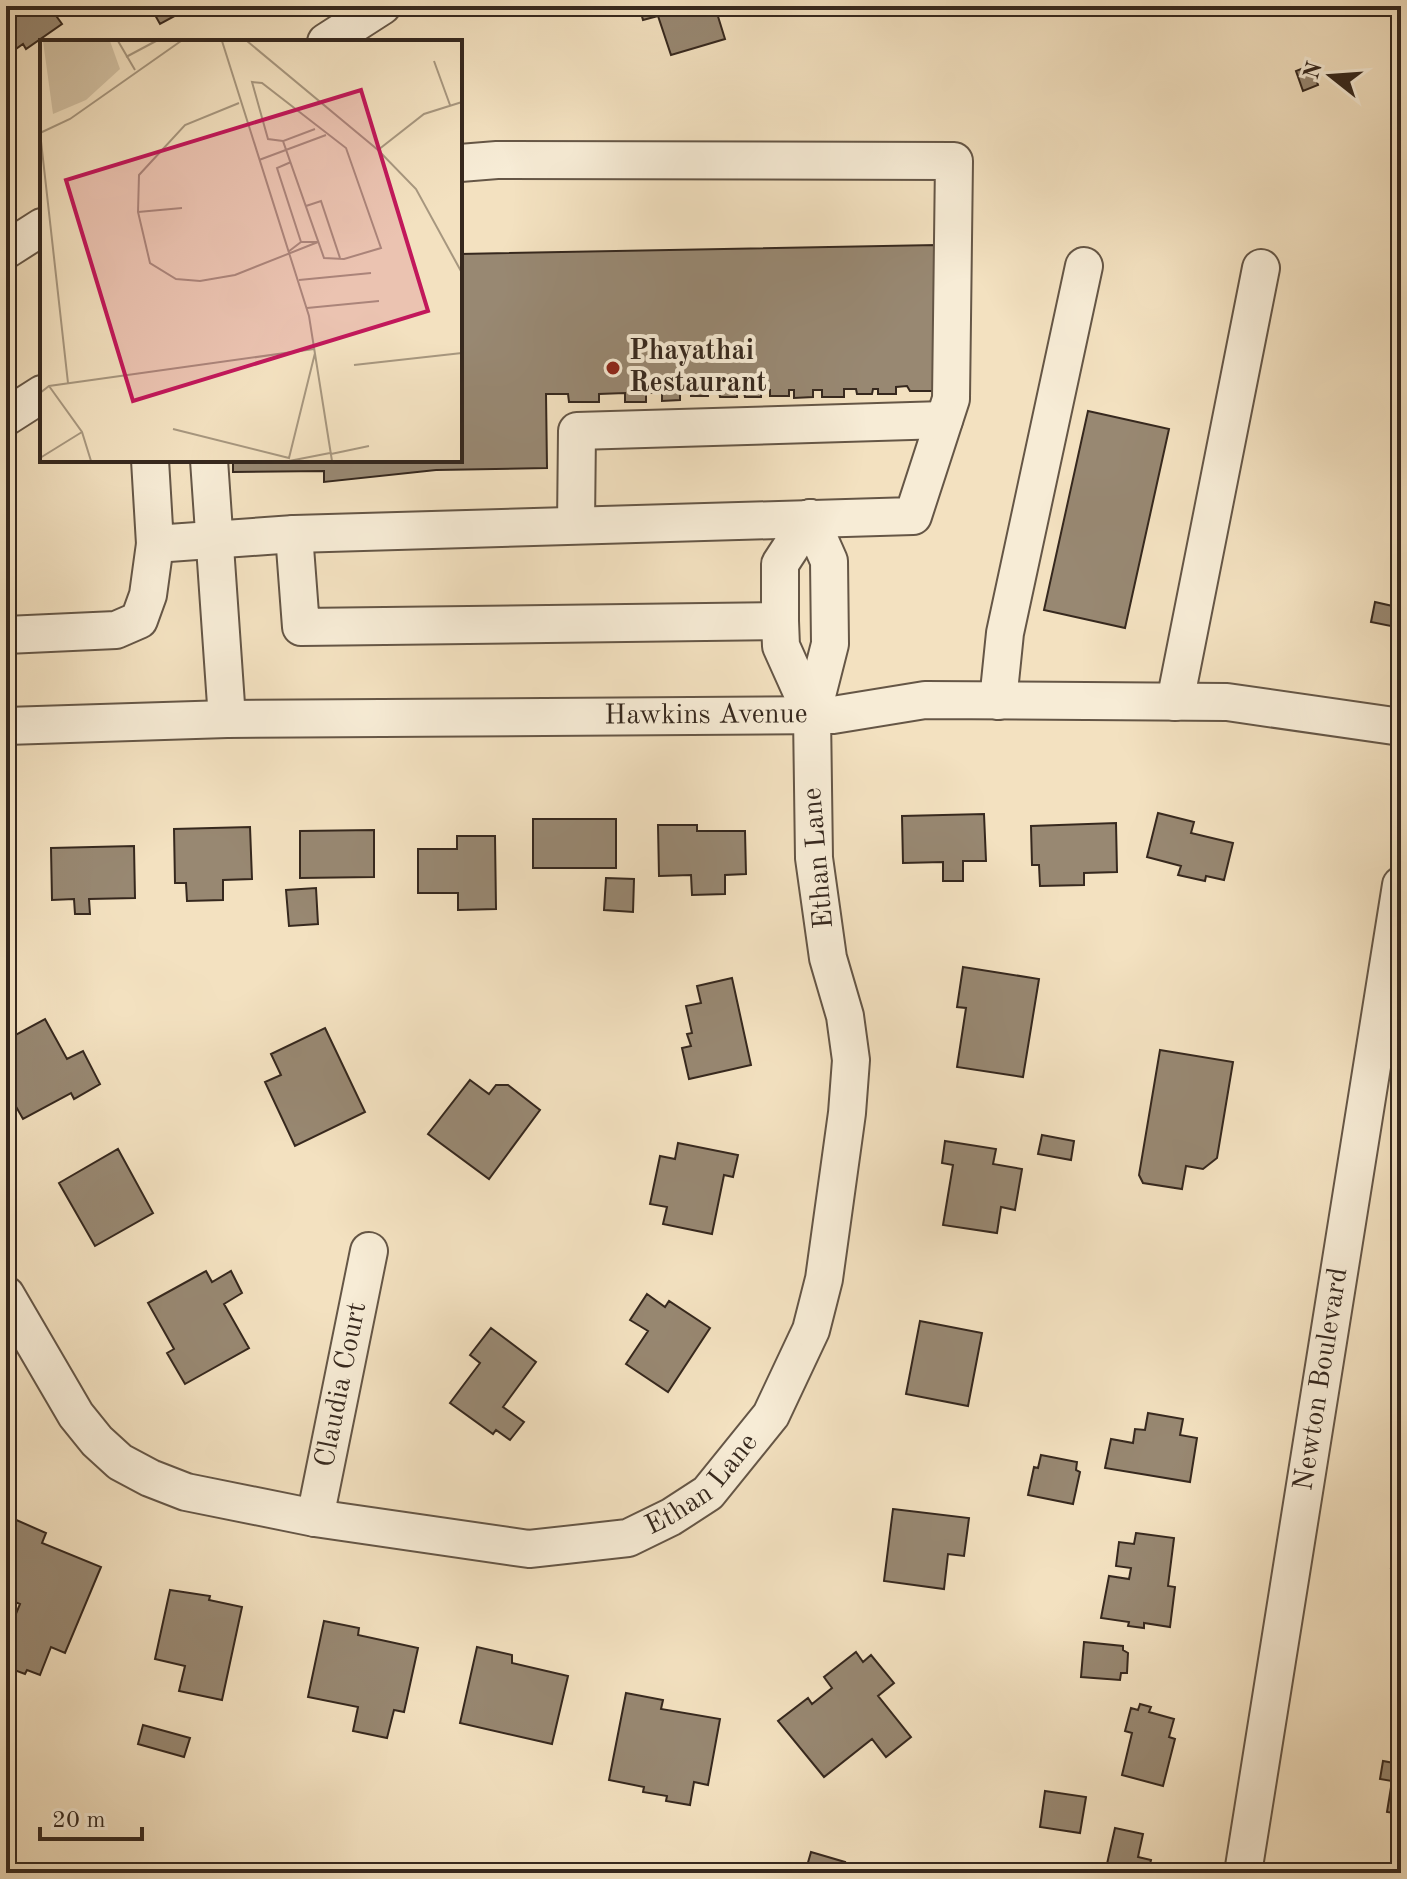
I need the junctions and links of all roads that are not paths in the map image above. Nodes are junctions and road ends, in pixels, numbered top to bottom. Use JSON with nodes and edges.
{"nodes":[{"id":1,"x":379,"y":7,"type":"edge"},
{"id":2,"x":329,"y":40,"type":"edge"},
{"id":3,"x":462,"y":163,"type":"edge"},
{"id":4,"x":40,"y":228,"type":"edge"},
{"id":5,"x":6,"y":250,"type":"edge"},
{"id":6,"x":1084,"y":266,"type":"dead end"},
{"id":7,"x":1261,"y":268,"type":"dead end"},
{"id":8,"x":40,"y":395,"type":"edge"},
{"id":9,"x":6,"y":417,"type":"edge"},
{"id":10,"x":944,"y":420,"type":"junction"},
{"id":11,"x":150,"y":462,"type":"edge"},
{"id":12,"x":209,"y":462,"type":"edge"},
{"id":13,"x":810,"y":518,"type":"junction"},
{"id":14,"x":576,"y":525,"type":"junction"},
{"id":15,"x":294,"y":534,"type":"junction"},
{"id":16,"x":214,"y":541,"type":"junction"},
{"id":17,"x":155,"y":544,"type":"junction"},
{"id":18,"x":780,"y":621,"type":"junction"},
{"id":19,"x":6,"y":635,"type":"edge"},
{"id":20,"x":998,"y":701,"type":"junction"},
{"id":21,"x":1175,"y":702,"type":"junction"},
{"id":22,"x":812,"y":715,"type":"junction"},
{"id":23,"x":227,"y":719,"type":"junction"},
{"id":24,"x":6,"y":726,"type":"edge"},
{"id":25,"x":1401,"y":727,"type":"edge"},
{"id":26,"x":1401,"y":885,"type":"edge"},
{"id":27,"x":369,"y":1251,"type":"dead end"},
{"id":28,"x":6,"y":1295,"type":"edge"},
{"id":29,"x":315,"y":1518,"type":"junction"},
{"id":30,"x":1243,"y":1873,"type":"edge"}],
"edges":[{"from":1,"to":2,"type":"street"},
{"from":3,"to":10,"type":"street"},
{"from":4,"to":5,"type":"street"},
{"from":6,"to":20,"type":"street"},
{"from":7,"to":21,"type":"street"},
{"from":8,"to":9,"type":"street"},
{"from":10,"to":13,"type":"street"},
{"from":10,"to":14,"type":"street"},
{"from":11,"to":17,"type":"street"},
{"from":12,"to":16,"type":"street"},
{"from":13,"to":14,"type":"street"},
{"from":13,"to":18,"type":"street"},
{"from":13,"to":22,"type":"street"},
{"from":14,"to":15,"type":"street"},
{"from":15,"to":16,"type":"street"},
{"from":15,"to":18,"type":"street"},
{"from":16,"to":17,"type":"street"},
{"from":16,"to":23,"type":"street"},
{"from":17,"to":19,"type":"street"},
{"from":18,"to":22,"type":"street"},
{"from":20,"to":21,"type":"street","name":"Hawkins Avenue"},
{"from":20,"to":22,"type":"street","name":"Hawkins Avenue"},
{"from":21,"to":25,"type":"street","name":"Hawkins Avenue"},
{"from":22,"to":23,"type":"street","name":"Hawkins Avenue"},
{"from":22,"to":29,"type":"street","name":"Ethan Lane"},
{"from":23,"to":24,"type":"street","name":"Hawkins Avenue"},
{"from":26,"to":30,"type":"street","name":"Newton Boulevard"},
{"from":27,"to":29,"type":"street","name":"Claudia Court"},
{"from":28,"to":29,"type":"street","name":"Ethan Lane"}]}
